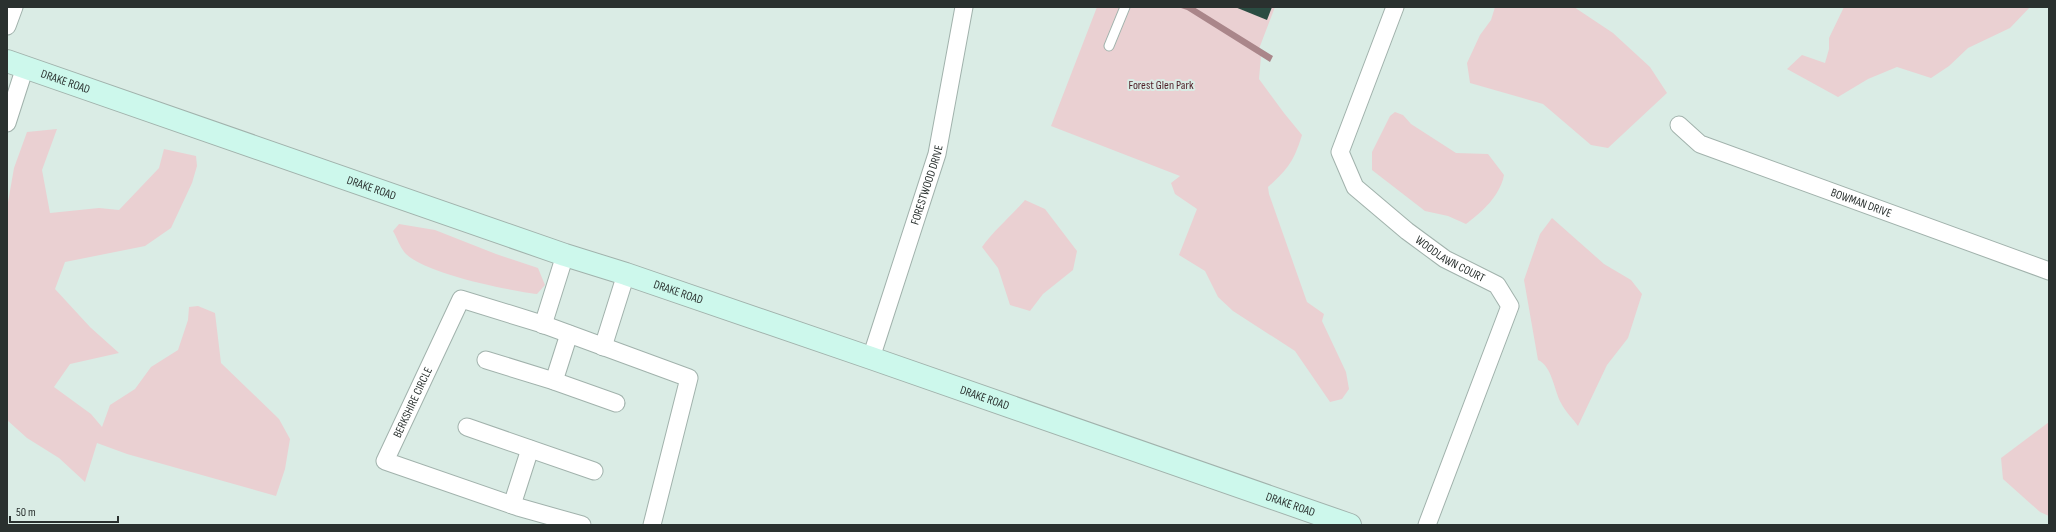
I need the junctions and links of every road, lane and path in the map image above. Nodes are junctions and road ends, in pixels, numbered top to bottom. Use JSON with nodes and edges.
{"nodes":[{"id":1,"x":14,"y":7,"type":"edge"},
{"id":2,"x":964,"y":7,"type":"edge"},
{"id":3,"x":1125,"y":7,"type":"edge"},
{"id":4,"x":1395,"y":7,"type":"edge"},
{"id":5,"x":7,"y":26,"type":"edge"},
{"id":6,"x":1109,"y":46,"type":"dead end"},
{"id":7,"x":16,"y":64,"type":"edge"},
{"id":8,"x":7,"y":123,"type":"edge"},
{"id":9,"x":1679,"y":125,"type":"dead end"},
{"id":10,"x":564,"y":255,"type":"junction"},
{"id":11,"x":2049,"y":271,"type":"edge"},
{"id":12,"x":626,"y":274,"type":"junction"},
{"id":13,"x":543,"y":324,"type":"junction"},
{"id":14,"x":569,"y":334,"type":"junction"},
{"id":15,"x":603,"y":346,"type":"junction"},
{"id":16,"x":870,"y":358,"type":"junction"},
{"id":17,"x":486,"y":360,"type":"dead end"},
{"id":18,"x":554,"y":381,"type":"junction"},
{"id":19,"x":616,"y":403,"type":"dead end"},
{"id":20,"x":467,"y":427,"type":"dead end"},
{"id":21,"x":530,"y":448,"type":"junction"},
{"id":22,"x":594,"y":471,"type":"dead end"},
{"id":23,"x":512,"y":505,"type":"junction"},
{"id":24,"x":582,"y":525,"type":"edge"},
{"id":25,"x":652,"y":525,"type":"edge"},
{"id":26,"x":1350,"y":525,"type":"edge"},
{"id":27,"x":1428,"y":525,"type":"edge"}],
"edges":[{"from":1,"to":5,"type":"street"},
{"from":2,"to":16,"type":"street","name":"FORESTWOOD DRIVE"},
{"from":3,"to":6,"type":"lane"},
{"from":4,"to":27,"type":"street","name":"WOODLAWN COURT"},
{"from":7,"to":8,"type":"street"},
{"from":7,"to":10,"type":"street","name":"DRAKE ROAD"},
{"from":9,"to":11,"type":"street","name":"BOWMAN DRIVE"},
{"from":10,"to":12,"type":"street","name":"DRAKE ROAD"},
{"from":10,"to":13,"type":"street"},
{"from":12,"to":15,"type":"street"},
{"from":12,"to":16,"type":"street","name":"DRAKE ROAD"},
{"from":13,"to":14,"type":"street"},
{"from":13,"to":23,"type":"street","name":"BERKSHIRE CIRCLE"},
{"from":14,"to":15,"type":"street"},
{"from":14,"to":18,"type":"street"},
{"from":15,"to":25,"type":"street"},
{"from":16,"to":26,"type":"street","name":"DRAKE ROAD"},
{"from":17,"to":18,"type":"street"},
{"from":18,"to":19,"type":"street"},
{"from":20,"to":21,"type":"street"},
{"from":21,"to":22,"type":"street"},
{"from":21,"to":23,"type":"street"},
{"from":23,"to":24,"type":"street","name":"BERKSHIRE CIRCLE"}]}
